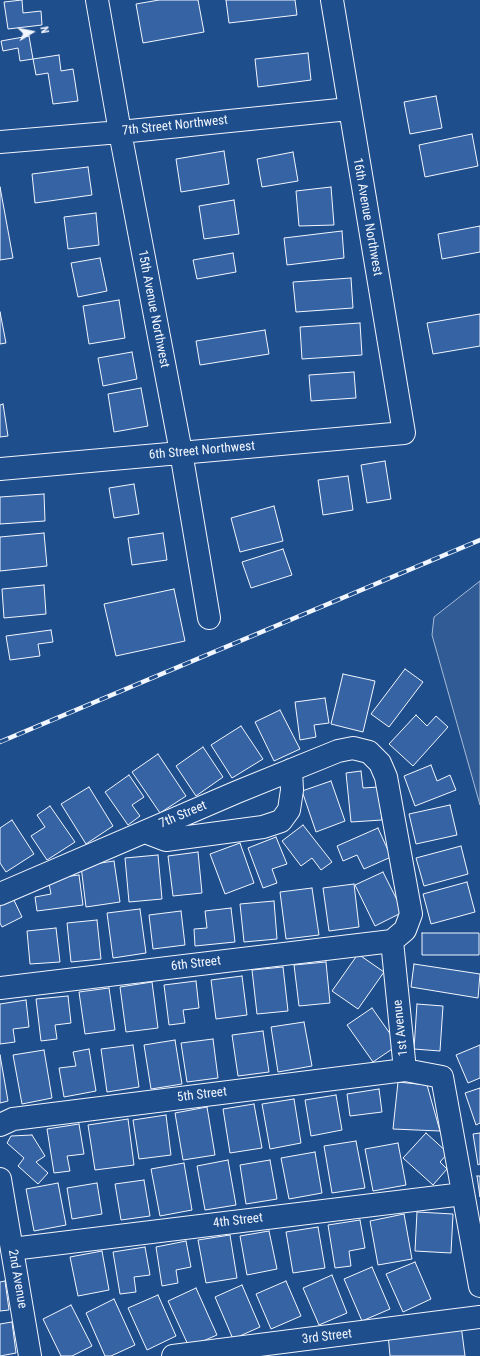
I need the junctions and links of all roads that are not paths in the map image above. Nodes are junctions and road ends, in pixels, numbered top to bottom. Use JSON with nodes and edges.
{"nodes":[{"id":1,"x":97,"y":0,"type":"edge"},
{"id":2,"x":332,"y":0,"type":"edge"},
{"id":3,"x":349,"y":109,"type":"junction"},
{"id":4,"x":120,"y":132,"type":"junction"},
{"id":5,"x":0,"y":142,"type":"edge"},
{"id":6,"x":404,"y":433,"type":"joint"},
{"id":7,"x":181,"y":452,"type":"junction"},
{"id":8,"x":0,"y":469,"type":"edge"},
{"id":9,"x":209,"y":618,"type":"dead end"},
{"id":10,"x":291,"y":770,"type":"junction"},
{"id":11,"x":145,"y":832,"type":"junction"},
{"id":12,"x":0,"y":894,"type":"edge"},
{"id":13,"x":392,"y":941,"type":"junction"},
{"id":14,"x":0,"y":988,"type":"edge"},
{"id":15,"x":405,"y":1070,"type":"junction"},
{"id":16,"x":0,"y":1125,"type":"edge"},
{"id":17,"x":0,"y":1179,"type":"edge"},
{"id":18,"x":463,"y":1194,"type":"junction"},
{"id":19,"x":12,"y":1249,"type":"junction"},
{"id":20,"x":480,"y":1286,"type":"edge"},
{"id":21,"x":480,"y":1317,"type":"edge"},
{"id":22,"x":30,"y":1356,"type":"edge"},
{"id":23,"x":173,"y":1356,"type":"edge"}],
"edges":[{"from":1,"to":4,"type":"street","name":"15th Avenue Northwest"},
{"from":2,"to":3,"type":"street","name":"16th Avenue Northwest"},
{"from":3,"to":4,"type":"street","name":"7th Street Northwest"},
{"from":3,"to":6,"type":"street","name":"16th Avenue Northwest"},
{"from":4,"to":5,"type":"street","name":"7th Street Northwest"},
{"from":4,"to":7,"type":"street","name":"15th Avenue Northwest"},
{"from":6,"to":7,"type":"street","name":"6th Street Northwest"},
{"from":7,"to":8,"type":"street","name":"6th Street Northwest"},
{"from":7,"to":9,"type":"street","name":"15th Avenue Northwest"},
{"from":10,"to":11,"type":"street","name":"7th Street"},
{"from":10,"to":11,"type":"street"},
{"from":10,"to":13,"type":"street","name":"7th Street"},
{"from":11,"to":12,"type":"street","name":"7th Street"},
{"from":13,"to":14,"type":"street","name":"6th Street"},
{"from":13,"to":15,"type":"street","name":"1st Avenue"},
{"from":15,"to":16,"type":"street","name":"5th Street"},
{"from":15,"to":18,"type":"street","name":"1st Avenue"},
{"from":17,"to":19,"type":"street","name":"2nd Avenue"},
{"from":18,"to":19,"type":"street","name":"4th Street"},
{"from":18,"to":20,"type":"street","name":"1st Avenue"},
{"from":19,"to":22,"type":"street","name":"2nd Avenue"},
{"from":21,"to":23,"type":"street","name":"3rd Street"}]}
